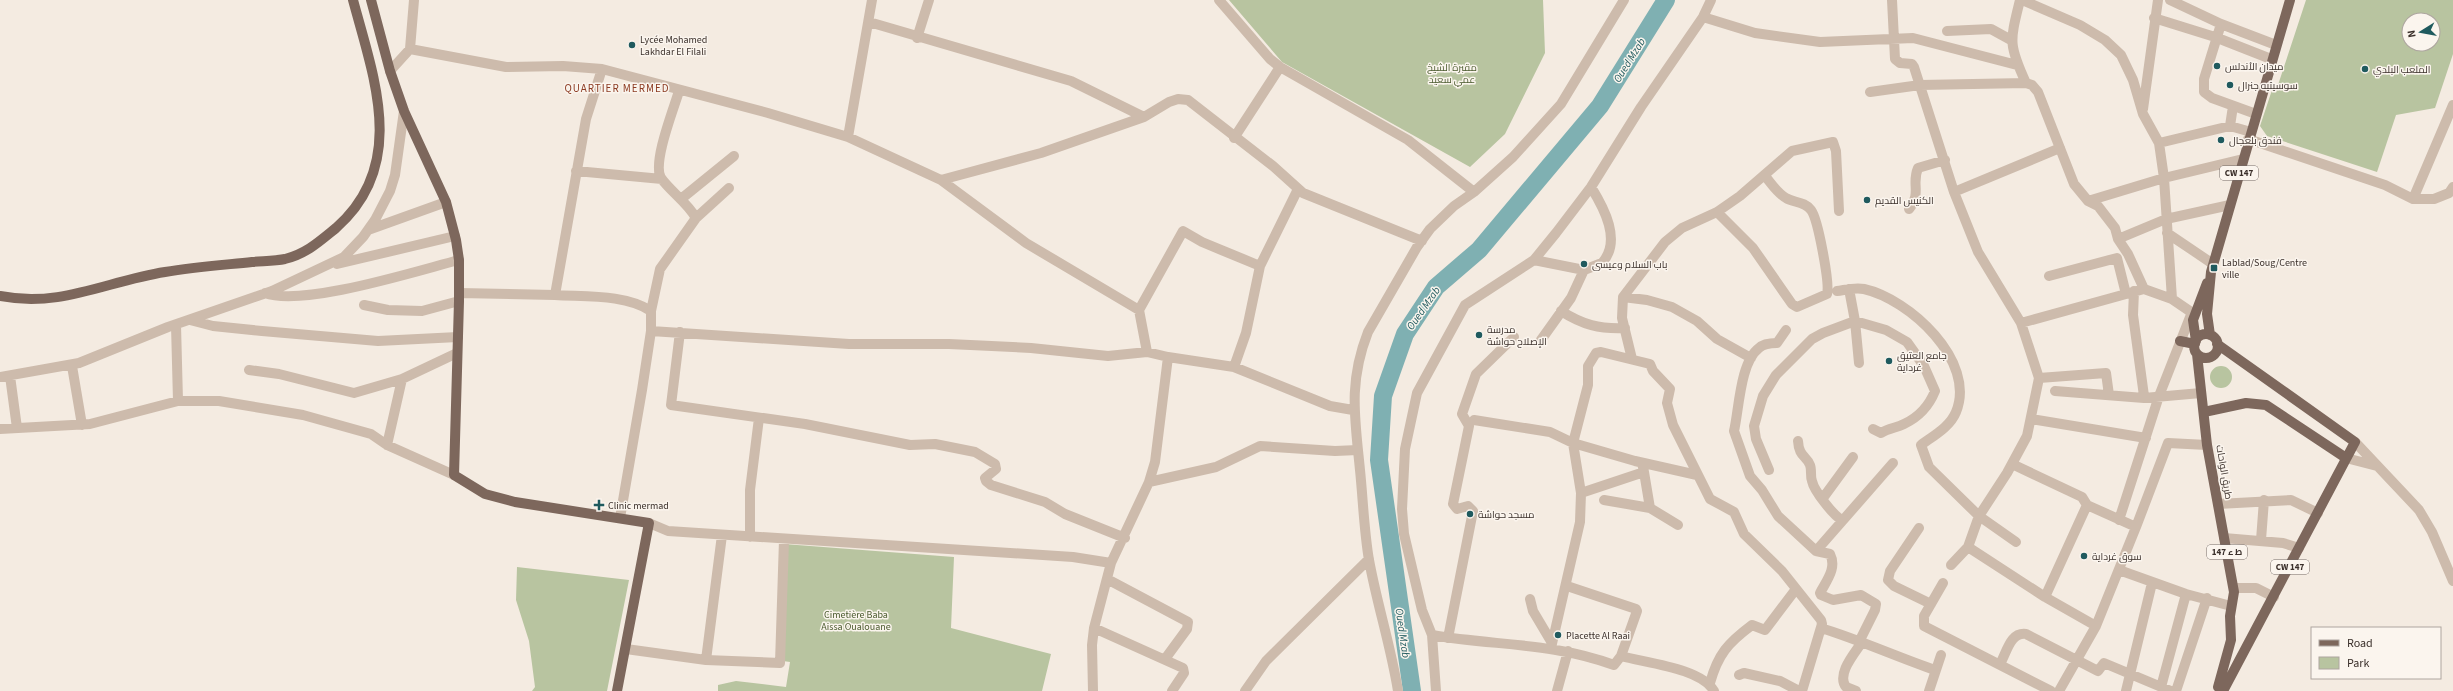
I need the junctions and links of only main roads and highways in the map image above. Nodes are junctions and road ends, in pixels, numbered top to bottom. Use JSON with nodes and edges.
{"nodes":[{"id":1,"x":353,"y":0,"type":"edge"},
{"id":2,"x":371,"y":0,"type":"edge"},
{"id":3,"x":2290,"y":0,"type":"edge"},
{"id":4,"x":2212,"y":268,"type":"junction"},
{"id":5,"x":0,"y":296,"type":"edge"},
{"id":6,"x":2210,"y":335,"type":"junction"},
{"id":7,"x":2180,"y":341,"type":"road end"},
{"id":8,"x":2195,"y":342,"type":"junction"},
{"id":9,"x":2217,"y":344,"type":"junction"},
{"id":10,"x":2197,"y":354,"type":"junction"},
{"id":11,"x":2204,"y":412,"type":"junction"},
{"id":12,"x":2346,"y":458,"type":"junction"},
{"id":13,"x":617,"y":691,"type":"edge"},
{"id":14,"x":2216,"y":691,"type":"edge"},
{"id":15,"x":2223,"y":691,"type":"edge"}],
"edges":[{"from":1,"to":5,"type":"main road"},
{"from":2,"to":13,"type":"main road"},
{"from":3,"to":4,"type":"main road","number":"CW 147"},
{"from":4,"to":6,"type":"main road","number":"CW 147"},
{"from":4,"to":8,"type":"main road"},
{"from":6,"to":8,"type":"main road"},
{"from":6,"to":9,"type":"main road"},
{"from":7,"to":8,"type":"main road"},
{"from":8,"to":10,"type":"main road"},
{"from":9,"to":10,"type":"main road"},
{"from":9,"to":12,"type":"main road","number":"CW 147"},
{"from":10,"to":11,"type":"main road","number":"ط ء 147"},
{"from":11,"to":12,"type":"main road"},
{"from":11,"to":14,"type":"main road","name":"طريق الواحات","number":"ط ء 147"},
{"from":12,"to":15,"type":"main road","number":"CW 147"}]}
